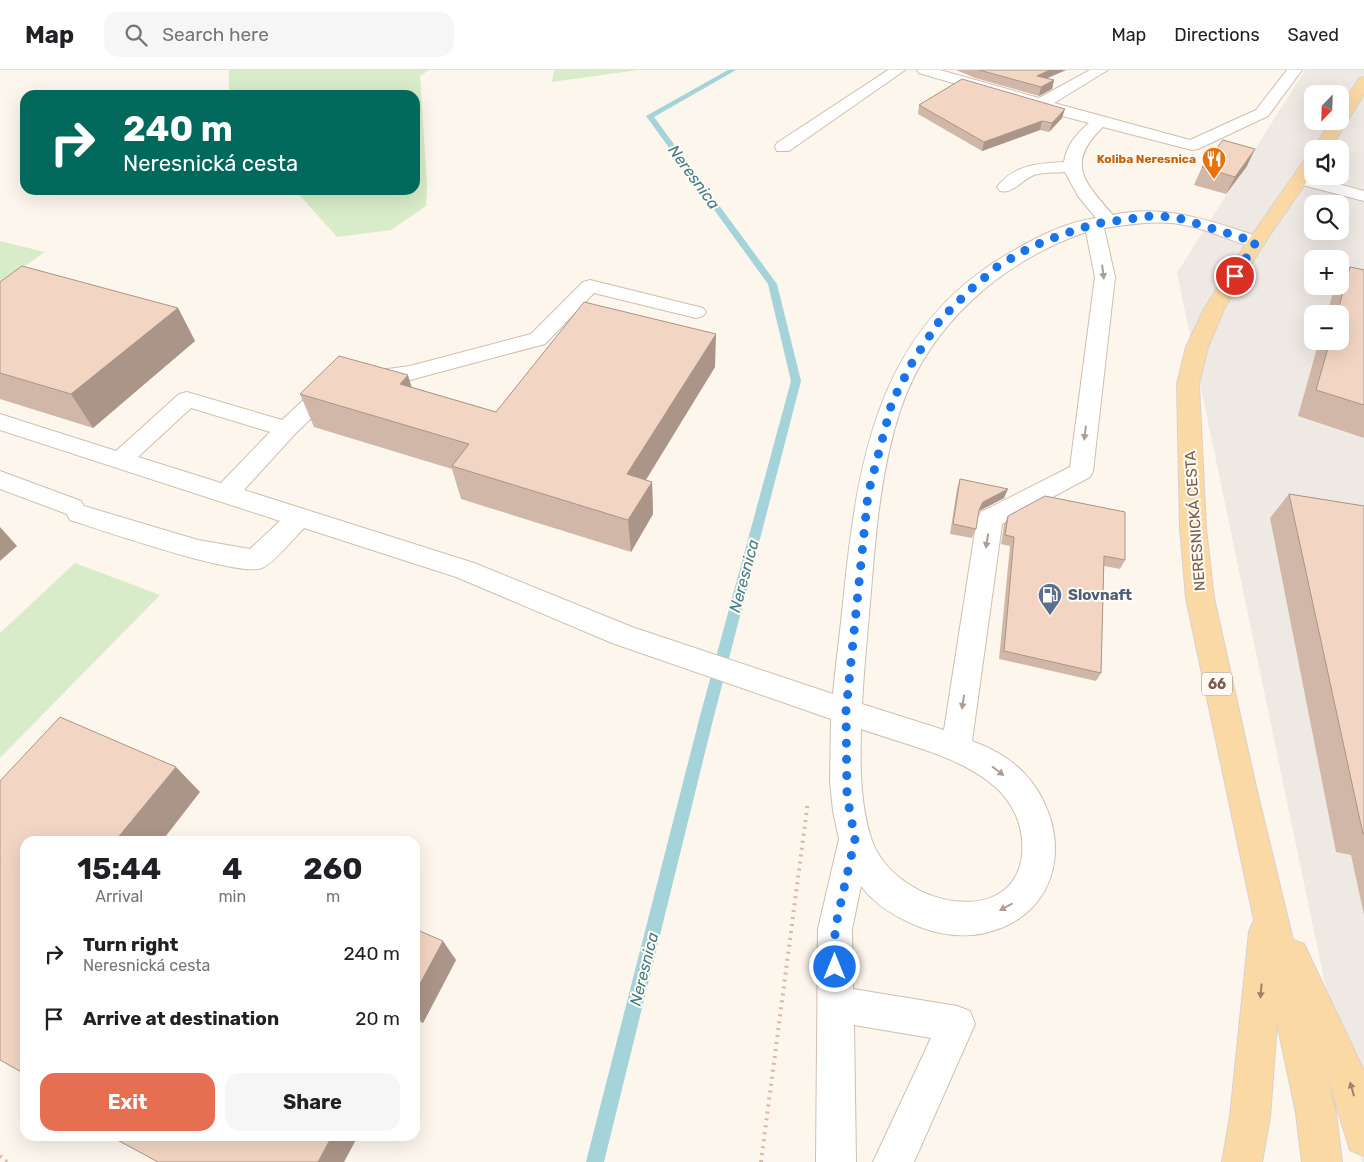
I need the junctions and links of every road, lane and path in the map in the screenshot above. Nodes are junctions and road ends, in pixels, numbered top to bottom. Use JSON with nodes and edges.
{"nodes":[{"id":1,"x":898,"y":70,"type":"edge"},
{"id":2,"x":924,"y":70,"type":"edge"},
{"id":3,"x":1101,"y":70,"type":"edge"},
{"id":4,"x":1295,"y":70,"type":"edge"},
{"id":5,"x":1364,"y":82,"type":"edge"},
{"id":6,"x":1038,"y":105,"type":"junction"},
{"id":7,"x":1349,"y":105,"type":"edge"},
{"id":8,"x":1100,"y":121,"type":"junction"},
{"id":9,"x":783,"y":147,"type":"dead end"},
{"id":10,"x":1073,"y":167,"type":"junction"},
{"id":11,"x":1304,"y":174,"type":"edge"},
{"id":12,"x":1301,"y":179,"type":"junction"},
{"id":13,"x":1006,"y":187,"type":"dead end"},
{"id":14,"x":1364,"y":196,"type":"edge"},
{"id":15,"x":1102,"y":223,"type":"junction"},
{"id":16,"x":1256,"y":242,"type":"junction"},
{"id":17,"x":696,"y":312,"type":"dead end"},
{"id":18,"x":1,"y":423,"type":"edge"},
{"id":19,"x":286,"y":429,"type":"junction"},
{"id":20,"x":121,"y":460,"type":"junction"},
{"id":21,"x":0,"y":480,"type":"edge"},
{"id":22,"x":226,"y":494,"type":"junction"},
{"id":23,"x":300,"y":517,"type":"junction"},
{"id":24,"x":846,"y":711,"type":"junction"},
{"id":25,"x":956,"y":749,"type":"junction"},
{"id":26,"x":809,"y":791,"type":"dead end"},
{"id":27,"x":855,"y":839,"type":"junction"},
{"id":28,"x":1268,"y":908,"type":"junction"},
{"id":29,"x":836,"y":1004,"type":"junction"},
{"id":30,"x":1364,"y":1136,"type":"edge"},
{"id":31,"x":0,"y":1156,"type":"edge"},
{"id":32,"x":7,"y":1162,"type":"edge"},
{"id":33,"x":761,"y":1162,"type":"edge"},
{"id":34,"x":836,"y":1162,"type":"edge"},
{"id":35,"x":894,"y":1162,"type":"edge"},
{"id":36,"x":1242,"y":1162,"type":"edge"},
{"id":37,"x":1322,"y":1162,"type":"edge"}],
"edges":[{"from":1,"to":9,"type":"street"},
{"from":2,"to":6,"type":"street"},
{"from":3,"to":6,"type":"street"},
{"from":4,"to":8,"type":"street"},
{"from":5,"to":7,"type":"main road"},
{"from":6,"to":8,"type":"street"},
{"from":8,"to":10,"type":"street"},
{"from":10,"to":13,"type":"street"},
{"from":10,"to":15,"type":"street"},
{"from":11,"to":12,"type":"main road","name":"NERESNICKÁ CESTA","number":"66"},
{"from":12,"to":14,"type":"street"},
{"from":12,"to":16,"type":"main road","name":"NERESNICKÁ CESTA","number":"66"},
{"from":15,"to":16,"type":"street"},
{"from":15,"to":24,"type":"street"},
{"from":15,"to":25,"type":"street","one_way":true},
{"from":16,"to":28,"type":"main road","name":"NERESNICKÁ CESTA","number":"66"},
{"from":17,"to":19,"type":"street"},
{"from":18,"to":20,"type":"street"},
{"from":19,"to":20,"type":"street"},
{"from":19,"to":22,"type":"street"},
{"from":20,"to":22,"type":"street"},
{"from":21,"to":23,"type":"street"},
{"from":22,"to":23,"type":"street"},
{"from":23,"to":24,"type":"street"},
{"from":24,"to":25,"type":"street"},
{"from":24,"to":27,"type":"street"},
{"from":25,"to":27,"type":"street","one_way":true},
{"from":26,"to":33,"type":"path"},
{"from":27,"to":29,"type":"street"},
{"from":30,"to":28,"type":"main road","one_way":true},
{"from":28,"to":36,"type":"main road","one_way":true},
{"from":28,"to":37,"type":"main road","number":"66"},
{"from":29,"to":34,"type":"street"},
{"from":29,"to":35,"type":"street"},
{"from":31,"to":32,"type":"path"}]}
